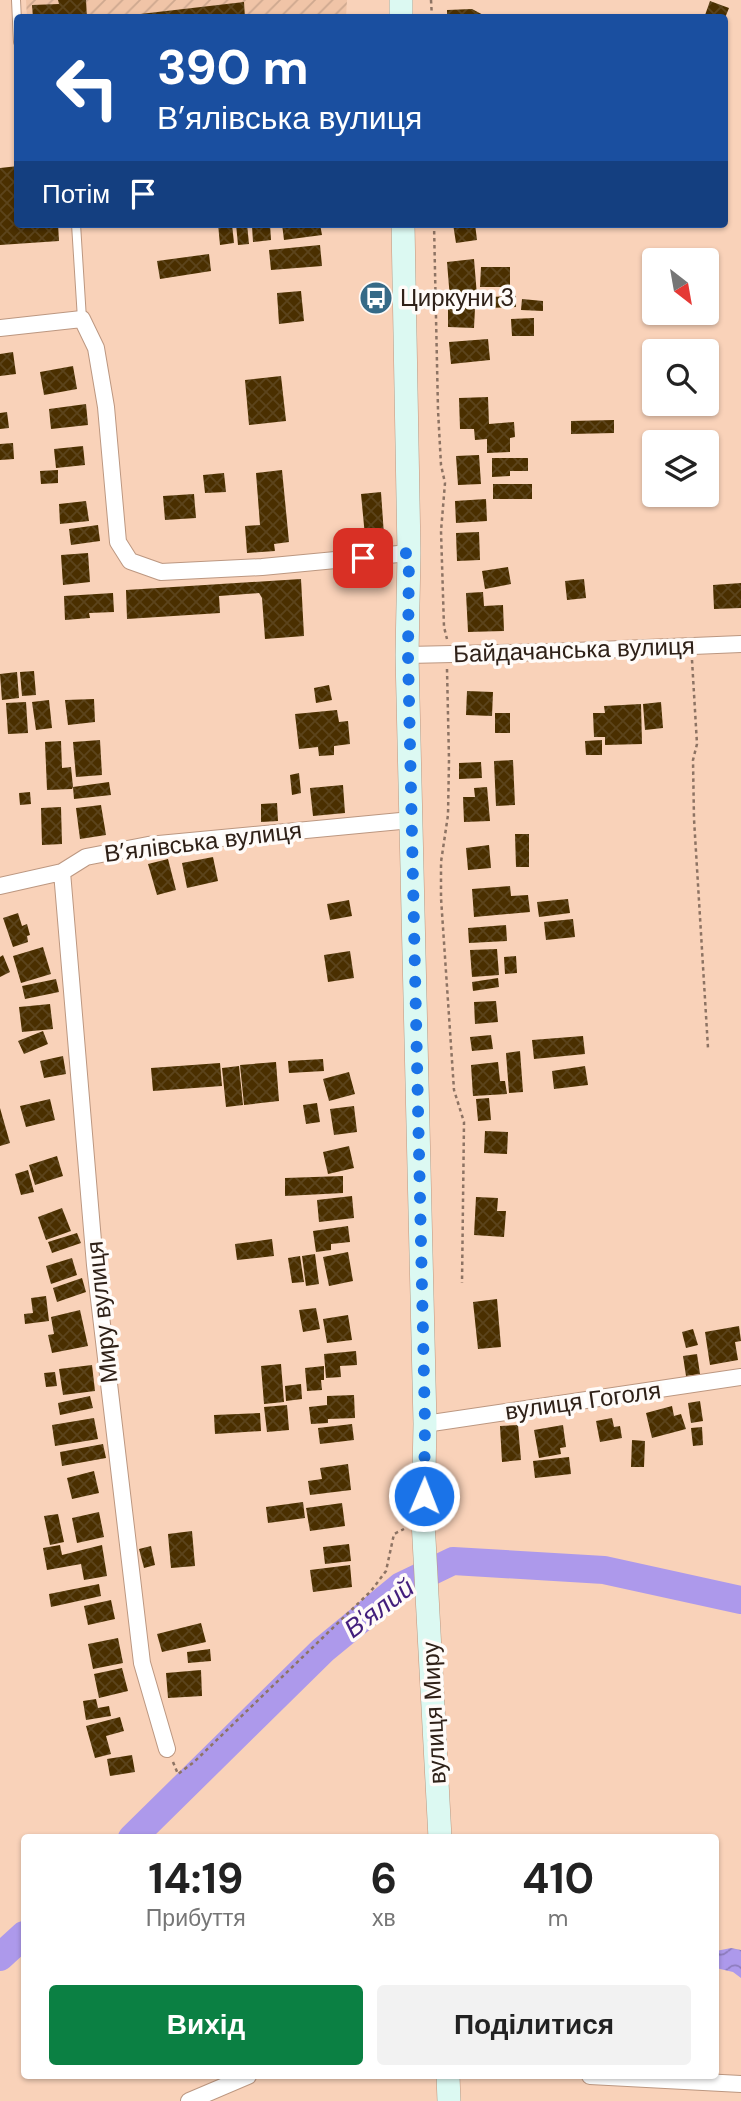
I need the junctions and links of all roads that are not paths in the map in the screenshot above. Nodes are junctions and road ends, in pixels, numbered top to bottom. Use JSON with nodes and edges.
{"nodes":[{"id":1,"x":76,"y":228,"type":"edge"},
{"id":2,"x":403,"y":228,"type":"edge"},
{"id":3,"x":82,"y":318,"type":"junction"},
{"id":4,"x":0,"y":328,"type":"edge"},
{"id":5,"x":409,"y":553,"type":"junction"},
{"id":6,"x":741,"y":644,"type":"edge"},
{"id":7,"x":408,"y":655,"type":"junction"},
{"id":8,"x":411,"y":820,"type":"junction"},
{"id":9,"x":62,"y":872,"type":"junction"},
{"id":10,"x":0,"y":886,"type":"edge"},
{"id":11,"x":741,"y":1377,"type":"edge"},
{"id":12,"x":425,"y":1424,"type":"junction"},
{"id":13,"x":167,"y":1749,"type":"road end"},
{"id":14,"x":440,"y":1834,"type":"edge"},
{"id":15,"x":241,"y":2079,"type":"edge"},
{"id":16,"x":448,"y":2079,"type":"edge"},
{"id":17,"x":647,"y":2079,"type":"edge"},
{"id":18,"x":741,"y":2084,"type":"edge"},
{"id":19,"x":189,"y":2101,"type":"edge"},
{"id":20,"x":449,"y":2101,"type":"edge"}],
"edges":[{"from":1,"to":3,"type":"lane"},
{"from":2,"to":5,"type":"street","name":"вулиця Миру"},
{"from":3,"to":4,"type":"street"},
{"from":3,"to":5,"type":"street"},
{"from":5,"to":7,"type":"street","name":"вулиця Миру"},
{"from":6,"to":7,"type":"street","name":"Байдачанська вулиця"},
{"from":7,"to":8,"type":"street","name":"вулиця Миру"},
{"from":8,"to":9,"type":"street","name":"В’ялівська вулиця"},
{"from":8,"to":12,"type":"street","name":"вулиця Миру"},
{"from":9,"to":10,"type":"street","name":"В’ялівська вулиця"},
{"from":9,"to":13,"type":"street","name":"Миру вулиця"},
{"from":11,"to":12,"type":"street","name":"вулиця Гоголя"},
{"from":12,"to":14,"type":"street","name":"вулиця Миру"},
{"from":15,"to":19,"type":"street"},
{"from":16,"to":20,"type":"street"},
{"from":17,"to":18,"type":"street"}]}
